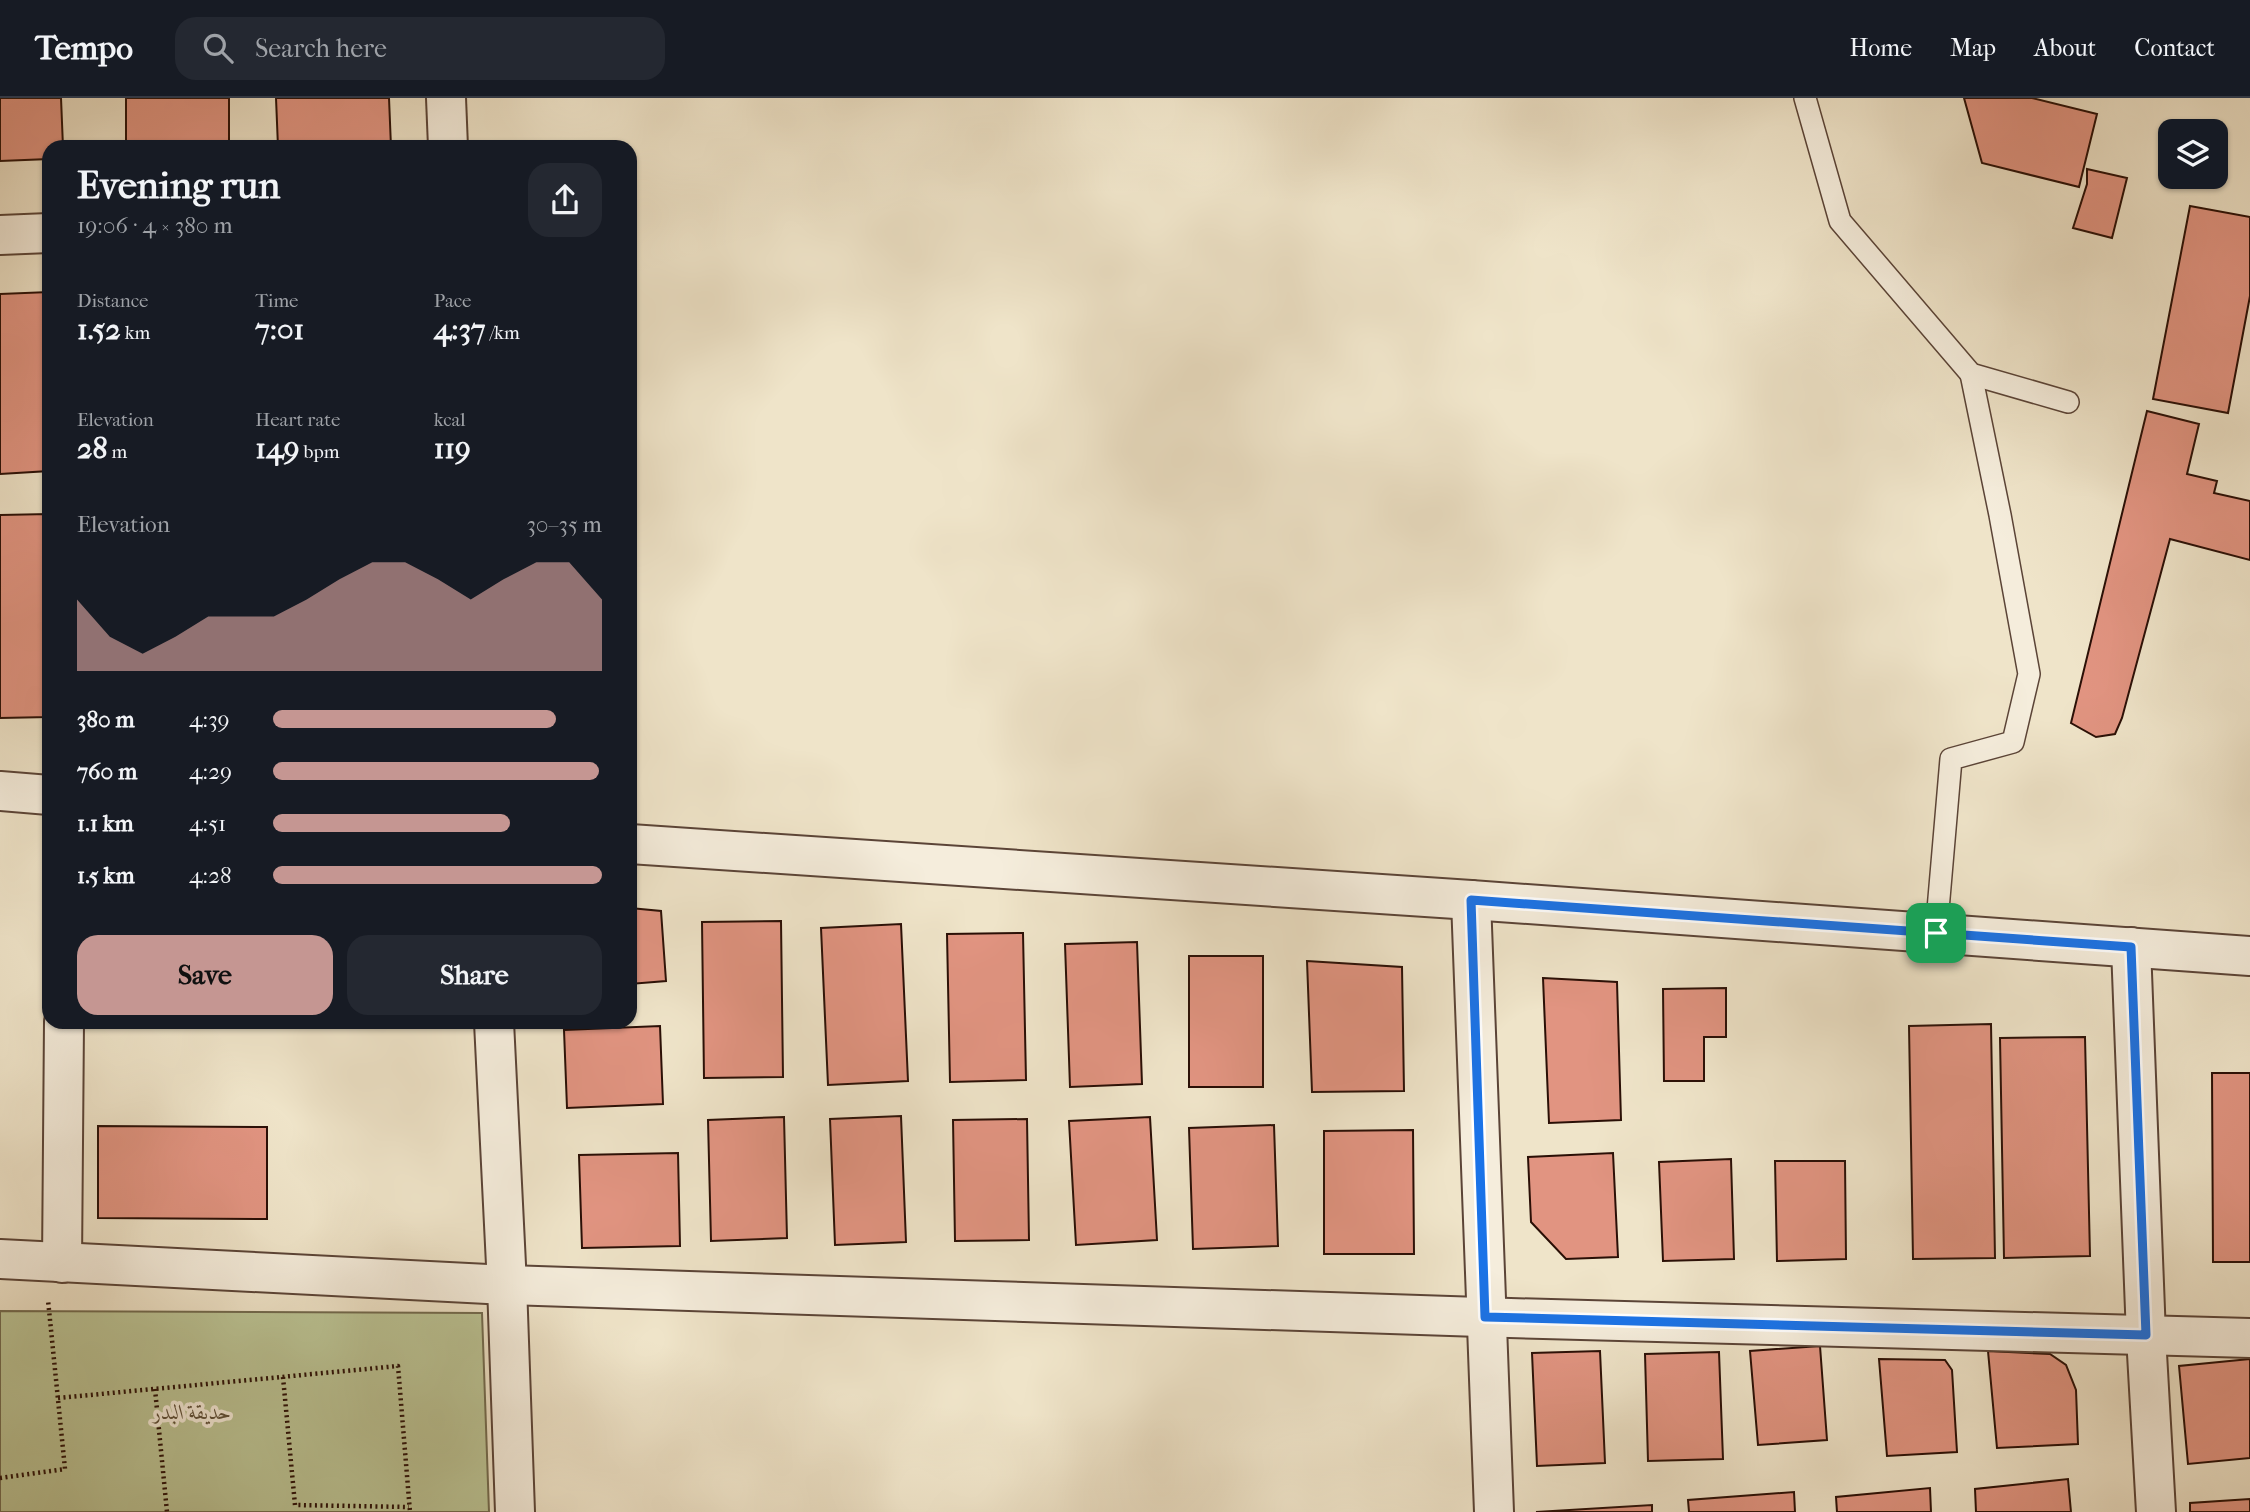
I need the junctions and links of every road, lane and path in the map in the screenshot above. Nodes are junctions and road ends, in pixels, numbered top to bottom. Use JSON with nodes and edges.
{"nodes":[{"id":1,"x":446,"y":98,"type":"edge"},
{"id":2,"x":1805,"y":98,"type":"edge"},
{"id":3,"x":449,"y":140,"type":"edge"},
{"id":4,"x":42,"y":233,"type":"edge"},
{"id":5,"x":0,"y":234,"type":"edge"},
{"id":6,"x":1972,"y":374,"type":"junction"},
{"id":7,"x":2068,"y":402,"type":"dead end"},
{"id":8,"x":0,"y":791,"type":"edge"},
{"id":9,"x":42,"y":794,"type":"edge"},
{"id":10,"x":637,"y":844,"type":"edge"},
{"id":11,"x":1471,"y":900,"type":"junction"},
{"id":12,"x":1936,"y":933,"type":"junction"},
{"id":13,"x":2131,"y":947,"type":"junction"},
{"id":14,"x":2250,"y":956,"type":"edge"},
{"id":15,"x":64,"y":1029,"type":"edge"},
{"id":16,"x":494,"y":1029,"type":"edge"},
{"id":17,"x":0,"y":1259,"type":"edge"},
{"id":18,"x":53,"y":1262,"type":"junction"},
{"id":19,"x":507,"y":1285,"type":"junction"},
{"id":20,"x":1485,"y":1317,"type":"junction"},
{"id":21,"x":2146,"y":1335,"type":"junction"},
{"id":22,"x":2250,"y":1338,"type":"edge"},
{"id":23,"x":283,"y":1377,"type":"junction"},
{"id":24,"x":155,"y":1389,"type":"junction"},
{"id":25,"x":58,"y":1398,"type":"junction"},
{"id":26,"x":0,"y":1478,"type":"edge"},
{"id":27,"x":410,"y":1510,"type":"edge"},
{"id":28,"x":167,"y":1512,"type":"edge"},
{"id":29,"x":515,"y":1512,"type":"edge"},
{"id":30,"x":1493,"y":1512,"type":"edge"},
{"id":31,"x":2156,"y":1512,"type":"edge"}],
"edges":[{"from":1,"to":3,"type":"street"},
{"from":2,"to":6,"type":"lane"},
{"from":4,"to":5,"type":"street"},
{"from":6,"to":7,"type":"lane"},
{"from":6,"to":12,"type":"lane"},
{"from":8,"to":9,"type":"street"},
{"from":10,"to":11,"type":"street"},
{"from":11,"to":12,"type":"street"},
{"from":11,"to":20,"type":"street"},
{"from":12,"to":13,"type":"street"},
{"from":13,"to":14,"type":"street"},
{"from":13,"to":21,"type":"street"},
{"from":15,"to":18,"type":"street"},
{"from":16,"to":19,"type":"street"},
{"from":17,"to":18,"type":"street"},
{"from":18,"to":19,"type":"street"},
{"from":18,"to":25,"type":"path"},
{"from":19,"to":20,"type":"street"},
{"from":19,"to":29,"type":"street"},
{"from":20,"to":21,"type":"street"},
{"from":20,"to":30,"type":"street"},
{"from":21,"to":22,"type":"street"},
{"from":21,"to":31,"type":"street"},
{"from":23,"to":24,"type":"path"},
{"from":23,"to":27,"type":"path"},
{"from":23,"to":27,"type":"path"},
{"from":24,"to":25,"type":"path"},
{"from":24,"to":28,"type":"path"},
{"from":25,"to":26,"type":"path"}]}
